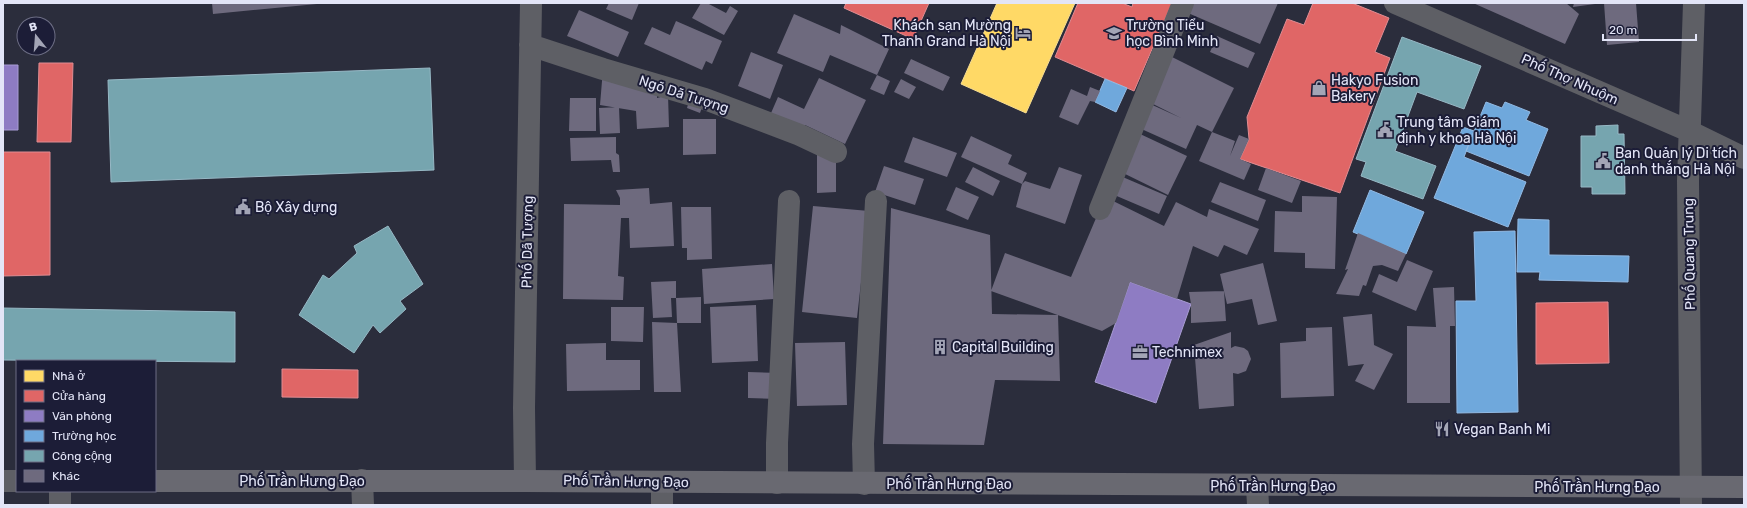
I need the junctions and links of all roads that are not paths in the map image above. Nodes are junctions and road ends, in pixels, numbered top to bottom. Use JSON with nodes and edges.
{"nodes":[{"id":1,"x":531,"y":3,"type":"edge"},
{"id":2,"x":1183,"y":3,"type":"edge"},
{"id":3,"x":1395,"y":3,"type":"edge"},
{"id":4,"x":1694,"y":3,"type":"edge"},
{"id":5,"x":530,"y":45,"type":"junction"},
{"id":6,"x":1689,"y":131,"type":"junction"},
{"id":7,"x":836,"y":152,"type":"dead end"},
{"id":8,"x":1744,"y":158,"type":"edge"},
{"id":9,"x":790,"y":201,"type":"dead end"},
{"id":10,"x":876,"y":201,"type":"dead end"},
{"id":11,"x":1100,"y":209,"type":"dead end"},
{"id":12,"x":362,"y":480,"type":"junction"},
{"id":13,"x":3,"y":481,"type":"edge"},
{"id":14,"x":16,"y":481,"type":"edge"},
{"id":15,"x":156,"y":481,"type":"edge"},
{"id":16,"x":525,"y":481,"type":"junction"},
{"id":17,"x":662,"y":482,"type":"junction"},
{"id":18,"x":777,"y":483,"type":"junction"},
{"id":19,"x":864,"y":484,"type":"junction"},
{"id":20,"x":1744,"y":487,"type":"edge"},
{"id":21,"x":60,"y":492,"type":"edge"},
{"id":22,"x":1257,"y":496,"type":"edge"},
{"id":23,"x":1690,"y":496,"type":"edge"},
{"id":24,"x":60,"y":505,"type":"edge"},
{"id":25,"x":363,"y":505,"type":"edge"},
{"id":26,"x":662,"y":505,"type":"edge"}],
"edges":[{"from":1,"to":5,"type":"street","name":"Phố Dã Tượng"},
{"from":2,"to":11,"type":"street"},
{"from":3,"to":6,"type":"street","name":"Phố Thợ Nhuộm"},
{"from":4,"to":6,"type":"street","name":"Phố Quang Trung"},
{"from":5,"to":7,"type":"street","name":"Ngõ Dã Tượng"},
{"from":5,"to":16,"type":"street","name":"Phố Dã Tượng"},
{"from":6,"to":8,"type":"street","name":"Phố Thợ Nhuộm"},
{"from":6,"to":23,"type":"street","name":"Phố Quang Trung"},
{"from":9,"to":18,"type":"street"},
{"from":10,"to":19,"type":"street"},
{"from":12,"to":15,"type":"main road","name":"Phố Trần Hưng Đạo"},
{"from":12,"to":16,"type":"main road","name":"Phố Trần Hưng Đạo"},
{"from":12,"to":25,"type":"street"},
{"from":13,"to":14,"type":"street"},
{"from":16,"to":17,"type":"main road","name":"Phố Trần Hưng Đạo"},
{"from":17,"to":18,"type":"main road","name":"Phố Trần Hưng Đạo"},
{"from":17,"to":26,"type":"street"},
{"from":18,"to":19,"type":"main road","name":"Phố Trần Hưng Đạo"},
{"from":19,"to":22,"type":"main road","name":"Phố Trần Hưng Đạo"},
{"from":20,"to":23,"type":"main road","name":"Phố Trần Hưng Đạo"},
{"from":21,"to":24,"type":"street"},
{"from":22,"to":23,"type":"main road","name":"Phố Trần Hưng Đạo"}]}
